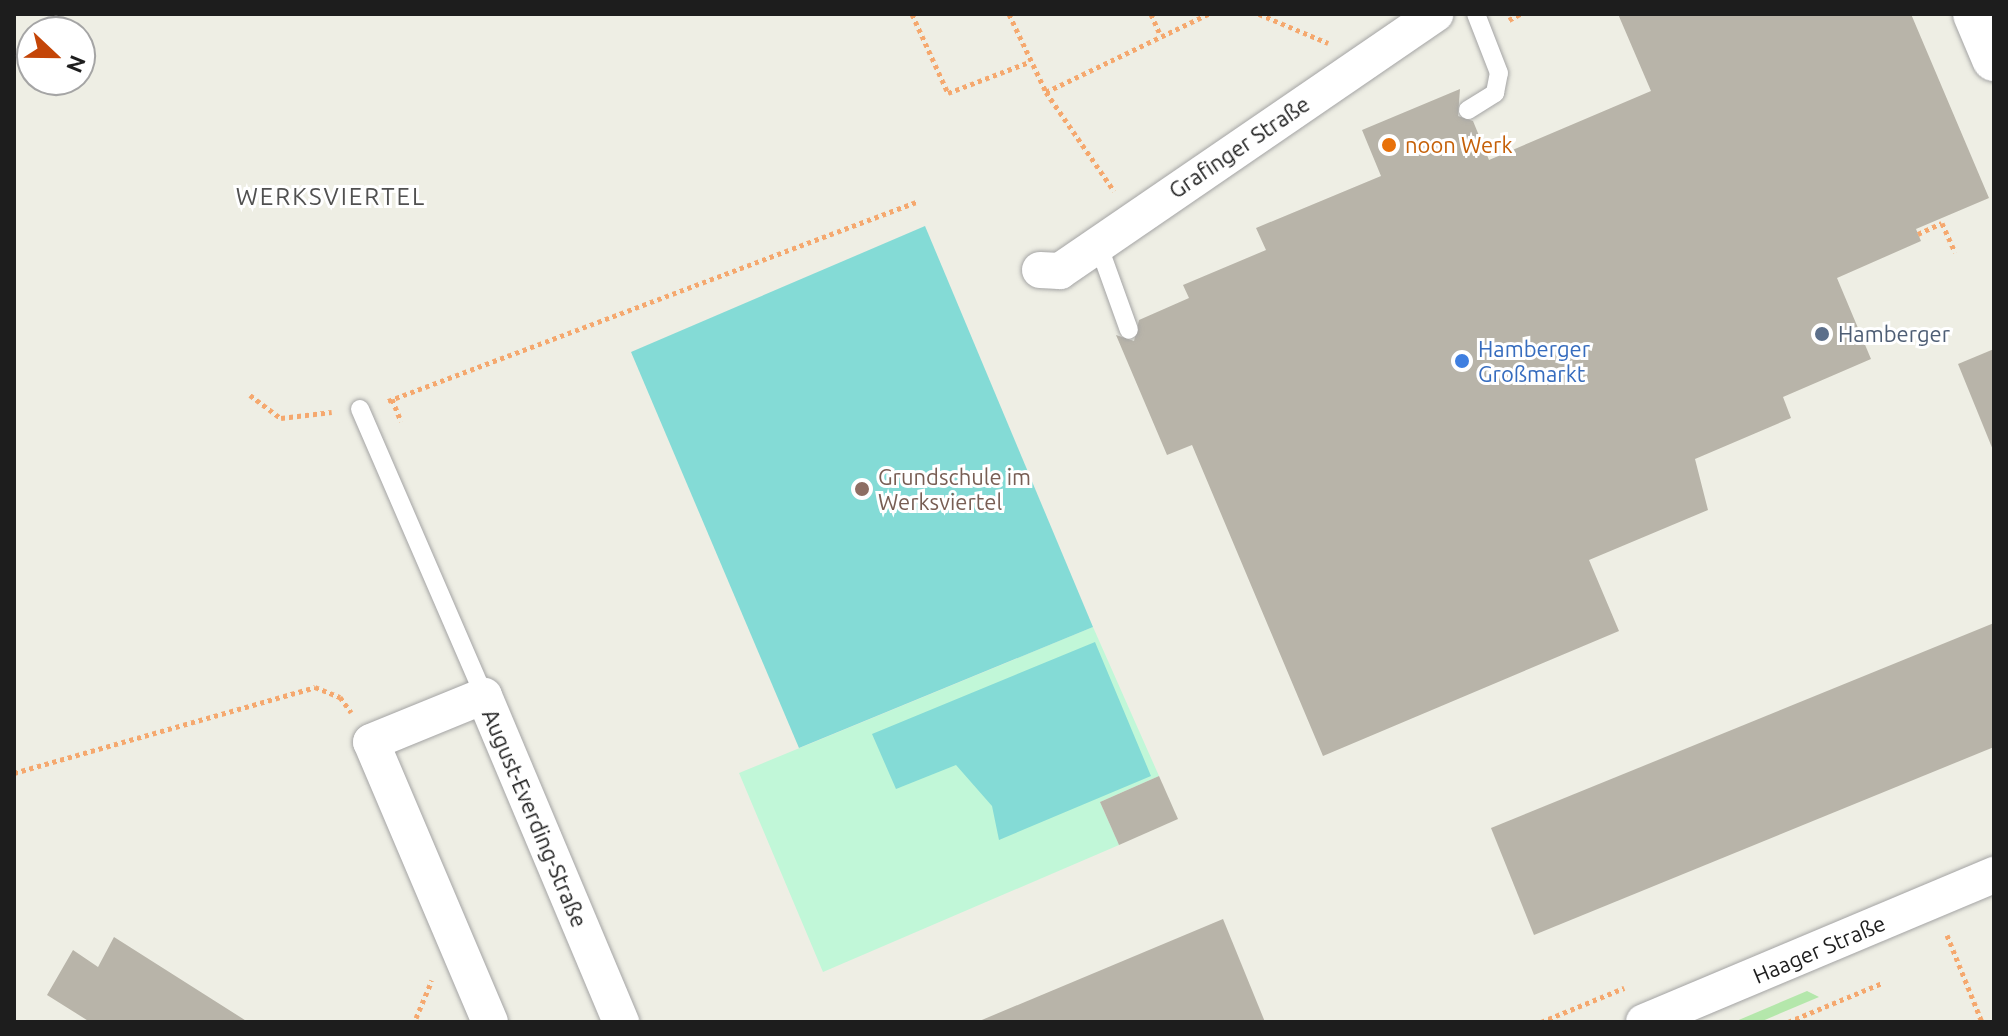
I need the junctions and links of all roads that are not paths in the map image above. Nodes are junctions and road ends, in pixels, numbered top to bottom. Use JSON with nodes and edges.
{"nodes":[{"id":1,"x":1435,"y":14,"type":"edge"},
{"id":2,"x":1476,"y":14,"type":"edge"},
{"id":3,"x":1975,"y":14,"type":"edge"},
{"id":4,"x":1994,"y":59,"type":"edge"},
{"id":5,"x":1468,"y":110,"type":"dead end"},
{"id":6,"x":1098,"y":244,"type":"junction"},
{"id":7,"x":1040,"y":270,"type":"dead end"},
{"id":8,"x":1129,"y":330,"type":"dead end"},
{"id":9,"x":360,"y":409,"type":"road end"},
{"id":10,"x":484,"y":696,"type":"junction"},
{"id":11,"x":1994,"y":875,"type":"edge"},
{"id":12,"x":490,"y":1022,"type":"edge"},
{"id":13,"x":621,"y":1022,"type":"edge"},
{"id":14,"x":1644,"y":1022,"type":"edge"}],
"edges":[{"from":1,"to":6,"type":"street","name":"Grafinger Straße"},
{"from":2,"to":5,"type":"lane"},
{"from":3,"to":4,"type":"street"},
{"from":6,"to":7,"type":"street","name":"Grafinger Straße"},
{"from":6,"to":8,"type":"lane"},
{"from":9,"to":10,"type":"lane"},
{"from":10,"to":12,"type":"street","name":"August-Everding-Straße"},
{"from":10,"to":13,"type":"street","name":"August-Everding-Straße"},
{"from":11,"to":14,"type":"street","name":"Haager Straße"}]}
